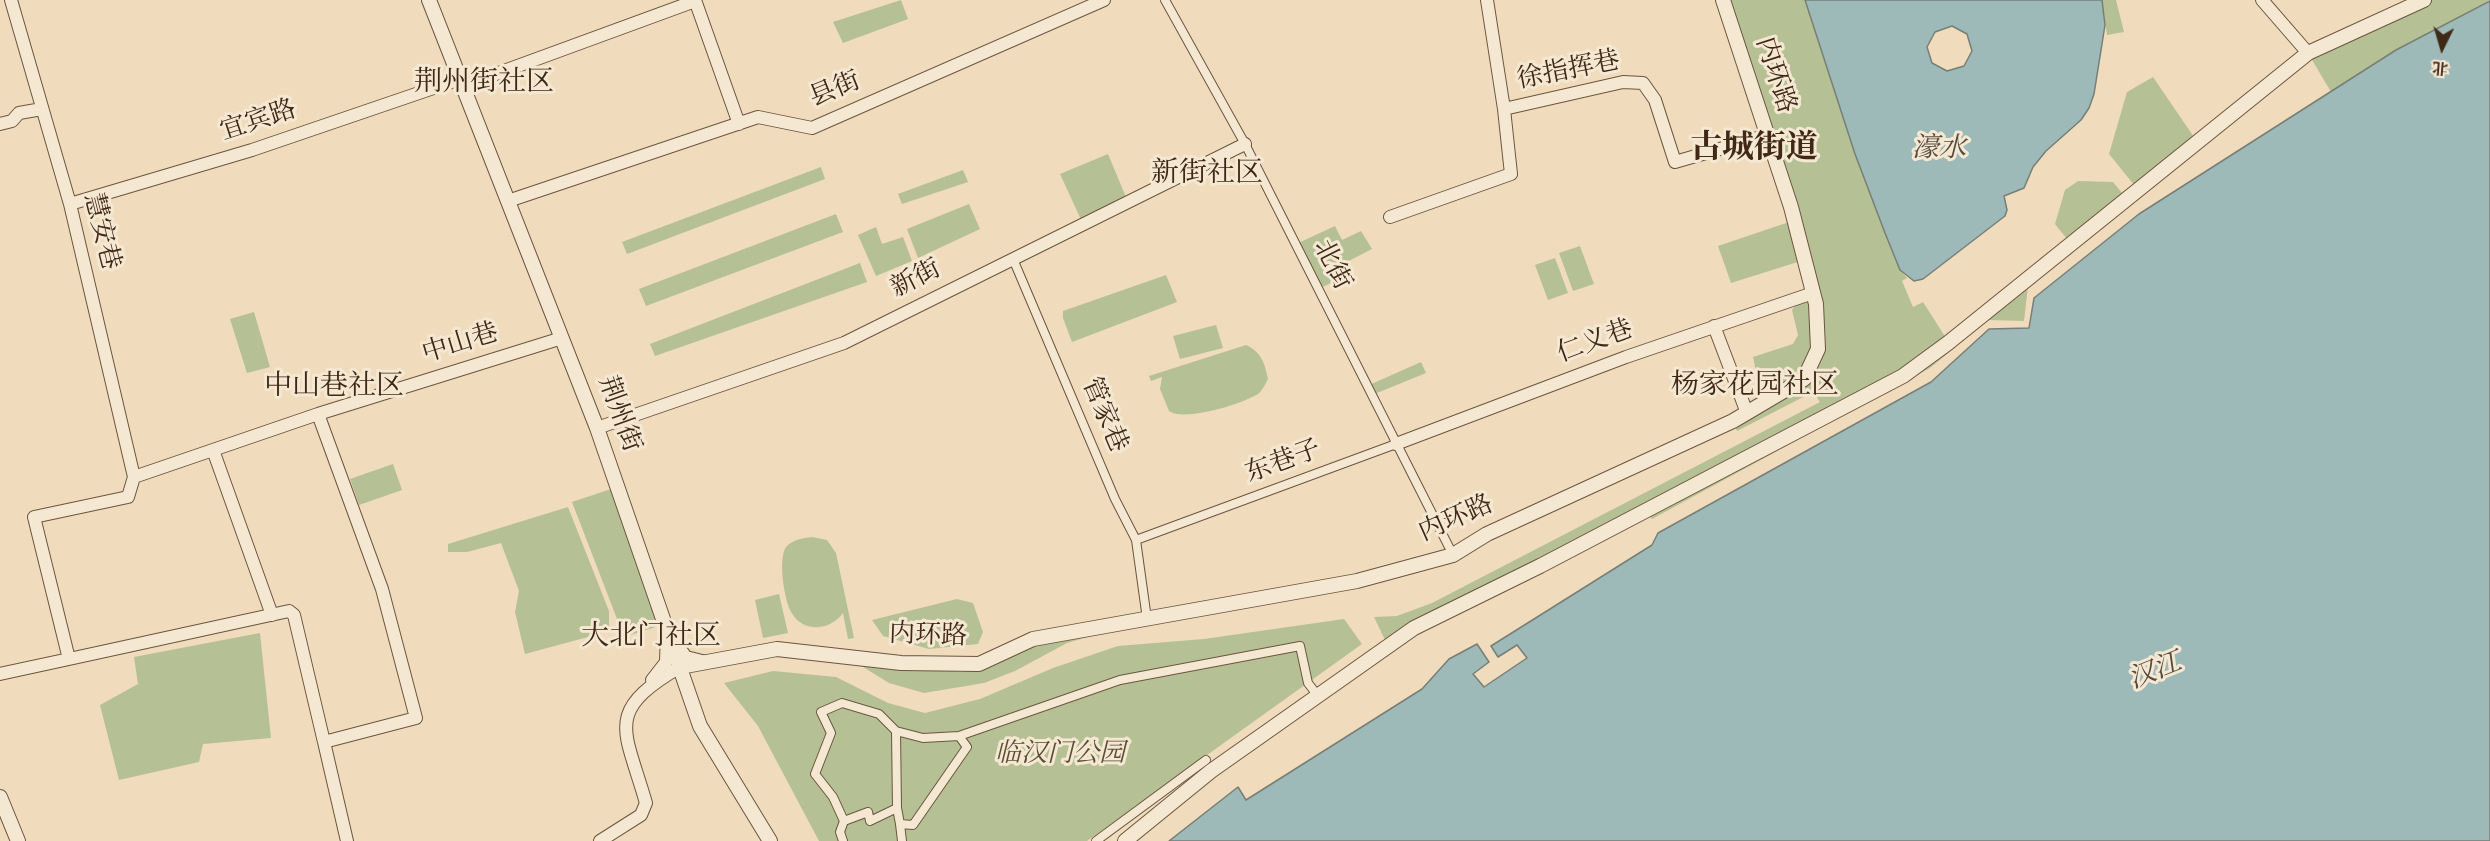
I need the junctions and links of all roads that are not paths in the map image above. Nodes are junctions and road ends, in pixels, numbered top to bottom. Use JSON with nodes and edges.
{"nodes":[{"id":1,"x":11,"y":0,"type":"edge"},
{"id":2,"x":429,"y":0,"type":"edge"},
{"id":3,"x":1104,"y":0,"type":"edge"},
{"id":4,"x":1165,"y":0,"type":"edge"},
{"id":5,"x":1487,"y":0,"type":"edge"},
{"id":6,"x":1723,"y":0,"type":"edge"},
{"id":7,"x":2262,"y":0,"type":"edge"},
{"id":8,"x":2424,"y":0,"type":"edge"},
{"id":9,"x":695,"y":1,"type":"edge"},
{"id":10,"x":2308,"y":53,"type":"junction"},
{"id":11,"x":461,"y":82,"type":"junction"},
{"id":12,"x":42,"y":109,"type":"junction"},
{"id":13,"x":1504,"y":109,"type":"junction"},
{"id":14,"x":0,"y":124,"type":"edge"},
{"id":15,"x":739,"y":124,"type":"junction"},
{"id":16,"x":1768,"y":135,"type":"junction"},
{"id":17,"x":1245,"y":144,"type":"junction"},
{"id":18,"x":508,"y":201,"type":"junction"},
{"id":19,"x":69,"y":204,"type":"junction"},
{"id":20,"x":1390,"y":217,"type":"dead end"},
{"id":21,"x":1013,"y":259,"type":"junction"},
{"id":22,"x":1813,"y":293,"type":"junction"},
{"id":23,"x":1714,"y":326,"type":"junction"},
{"id":24,"x":562,"y":338,"type":"junction"},
{"id":25,"x":1747,"y":413,"type":"junction"},
{"id":26,"x":318,"y":414,"type":"junction"},
{"id":27,"x":597,"y":428,"type":"junction"},
{"id":28,"x":1396,"y":444,"type":"junction"},
{"id":29,"x":213,"y":450,"type":"junction"},
{"id":30,"x":134,"y":477,"type":"junction"},
{"id":31,"x":1136,"y":540,"type":"junction"},
{"id":32,"x":1452,"y":555,"type":"junction"},
{"id":33,"x":272,"y":615,"type":"junction"},
{"id":34,"x":1147,"y":620,"type":"junction"},
{"id":35,"x":668,"y":632,"type":"junction"},
{"id":36,"x":69,"y":659,"type":"junction"},
{"id":37,"x":706,"y":662,"type":"junction"},
{"id":38,"x":680,"y":667,"type":"junction"},
{"id":39,"x":0,"y":674,"type":"edge"},
{"id":40,"x":649,"y":685,"type":"junction"},
{"id":41,"x":1318,"y":696,"type":"junction"},
{"id":42,"x":896,"y":731,"type":"junction"},
{"id":43,"x":960,"y":736,"type":"junction"},
{"id":44,"x":324,"y":742,"type":"junction"},
{"id":45,"x":1206,"y":760,"type":"dead end"},
{"id":46,"x":0,"y":797,"type":"edge"},
{"id":47,"x":897,"y":808,"type":"junction"},
{"id":48,"x":844,"y":821,"type":"junction"},
{"id":49,"x":900,"y":824,"type":"junction"},
{"id":50,"x":18,"y":841,"type":"edge"},
{"id":51,"x":347,"y":841,"type":"edge"},
{"id":52,"x":600,"y":841,"type":"edge"},
{"id":53,"x":770,"y":841,"type":"edge"},
{"id":54,"x":843,"y":841,"type":"edge"},
{"id":55,"x":902,"y":841,"type":"edge"},
{"id":56,"x":1096,"y":841,"type":"edge"},
{"id":57,"x":1125,"y":841,"type":"edge"}],
"edges":[{"from":1,"to":12,"type":"street","name":"慧安巷"},
{"from":2,"to":11,"type":"street","name":"荆州街"},
{"from":3,"to":15,"type":"street","name":"县街"},
{"from":4,"to":17,"type":"street","name":"北街"},
{"from":5,"to":13,"type":"street","name":"徐指挥巷"},
{"from":6,"to":16,"type":"street","name":"内环路"},
{"from":7,"to":10,"type":"street"},
{"from":8,"to":10,"type":"street"},
{"from":9,"to":11,"type":"street","name":"宜宾路"},
{"from":9,"to":15,"type":"street"},
{"from":10,"to":41,"type":"street"},
{"from":11,"to":18,"type":"street","name":"荆州街"},
{"from":11,"to":19,"type":"street","name":"宜宾路"},
{"from":12,"to":14,"type":"street"},
{"from":12,"to":19,"type":"street","name":"慧安巷"},
{"from":13,"to":16,"type":"street","name":"徐指挥巷"},
{"from":13,"to":20,"type":"street"},
{"from":15,"to":18,"type":"street","name":"县街"},
{"from":16,"to":22,"type":"street","name":"内环路"},
{"from":17,"to":21,"type":"street","name":"新街"},
{"from":17,"to":28,"type":"street","name":"北街"},
{"from":18,"to":24,"type":"street","name":"荆州街"},
{"from":19,"to":30,"type":"street","name":"慧安巷"},
{"from":21,"to":27,"type":"street","name":"新街"},
{"from":21,"to":31,"type":"street","name":"管家巷"},
{"from":22,"to":23,"type":"street","name":"仁义巷"},
{"from":22,"to":25,"type":"street","name":"内环路"},
{"from":23,"to":25,"type":"street"},
{"from":23,"to":28,"type":"street","name":"仁义巷"},
{"from":24,"to":26,"type":"street","name":"中山巷"},
{"from":24,"to":27,"type":"street","name":"荆州街"},
{"from":25,"to":32,"type":"street","name":"内环路"},
{"from":26,"to":29,"type":"street","name":"中山巷"},
{"from":26,"to":44,"type":"street"},
{"from":27,"to":35,"type":"street","name":"荆州街"},
{"from":28,"to":31,"type":"street","name":"东巷子"},
{"from":28,"to":32,"type":"street","name":"北街"},
{"from":29,"to":30,"type":"street","name":"中山巷"},
{"from":29,"to":33,"type":"street"},
{"from":30,"to":36,"type":"street"},
{"from":31,"to":34,"type":"street","name":"管家巷"},
{"from":32,"to":34,"type":"street","name":"内环路"},
{"from":33,"to":36,"type":"street"},
{"from":33,"to":44,"type":"street"},
{"from":34,"to":37,"type":"street","name":"内环路"},
{"from":35,"to":37,"type":"street"},
{"from":35,"to":38,"type":"street","name":"荆州街"},
{"from":35,"to":40,"type":"street"},
{"from":36,"to":39,"type":"street"},
{"from":37,"to":38,"type":"street","name":"内环路"},
{"from":38,"to":40,"type":"street"},
{"from":38,"to":53,"type":"street","name":"荆州街"},
{"from":40,"to":52,"type":"street"},
{"from":41,"to":43,"type":"street"},
{"from":41,"to":57,"type":"street"},
{"from":42,"to":43,"type":"street"},
{"from":42,"to":47,"type":"street"},
{"from":42,"to":48,"type":"street"},
{"from":43,"to":49,"type":"street"},
{"from":44,"to":51,"type":"street"},
{"from":45,"to":56,"type":"street"},
{"from":46,"to":50,"type":"street"},
{"from":47,"to":48,"type":"street"},
{"from":47,"to":49,"type":"street"},
{"from":48,"to":54,"type":"street"},
{"from":49,"to":55,"type":"street"}]}
